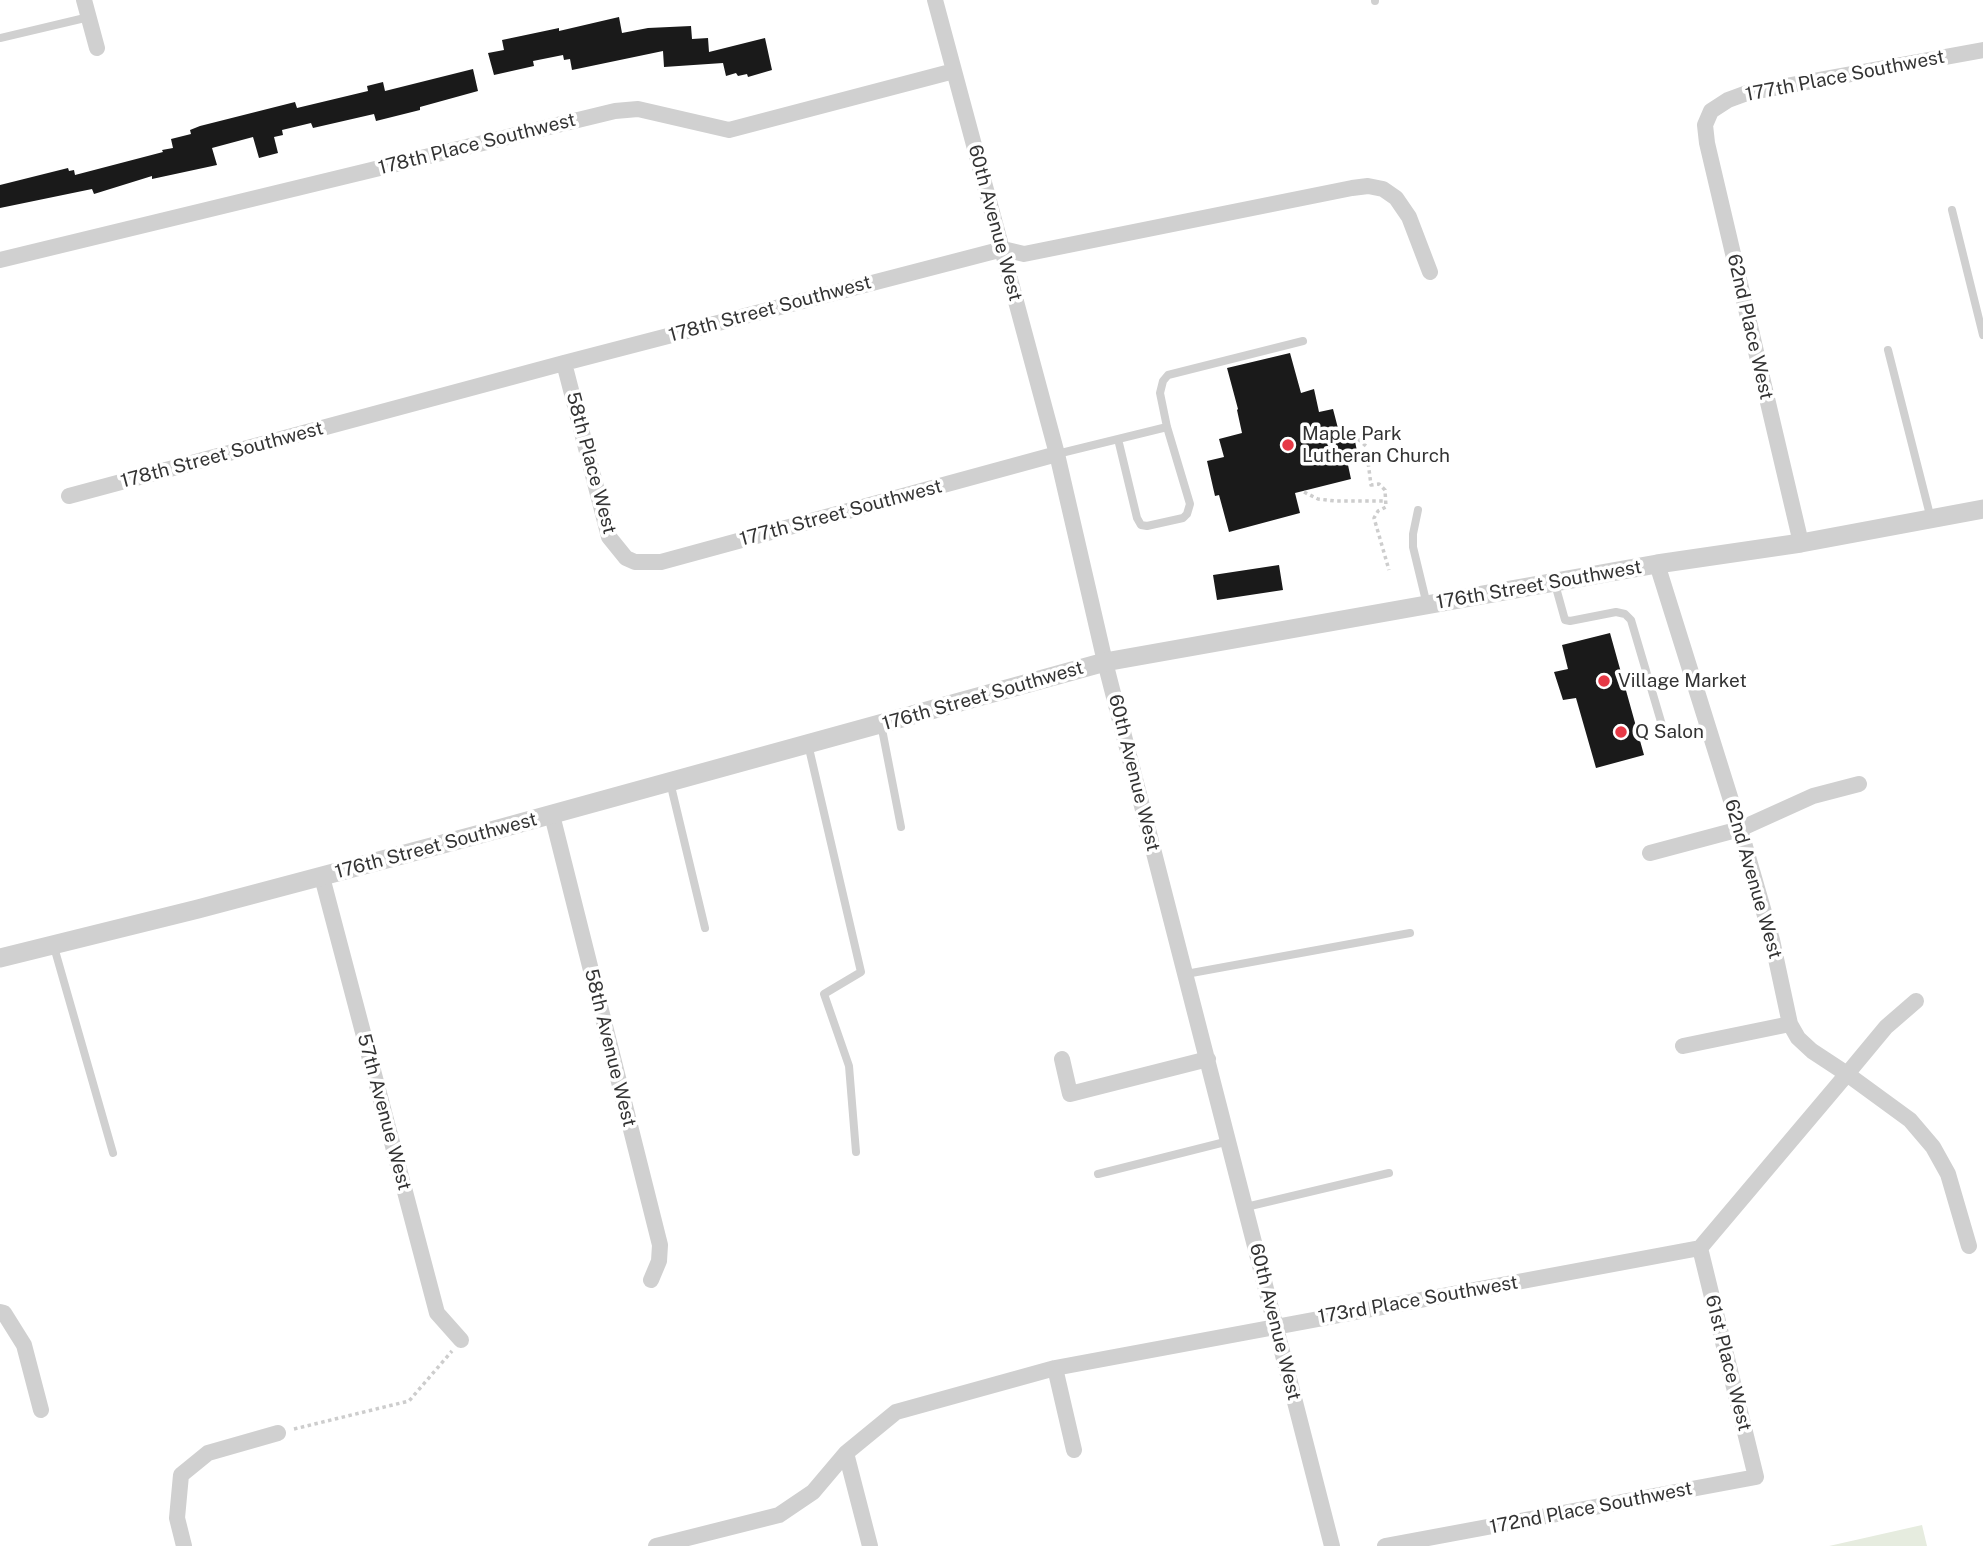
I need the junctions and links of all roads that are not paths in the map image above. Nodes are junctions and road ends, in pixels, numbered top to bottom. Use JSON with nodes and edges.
{"nodes":[{"id":1,"x":84,"y":0,"type":"edge"},
{"id":2,"x":935,"y":0,"type":"edge"},
{"id":3,"x":89,"y":17,"type":"junction"},
{"id":4,"x":0,"y":38,"type":"edge"},
{"id":5,"x":97,"y":48,"type":"dead end"},
{"id":6,"x":1983,"y":50,"type":"edge"},
{"id":7,"x":954,"y":71,"type":"junction"},
{"id":8,"x":1711,"y":111,"type":"joint"},
{"id":9,"x":1952,"y":210,"type":"dead end"},
{"id":10,"x":1003,"y":249,"type":"junction"},
{"id":11,"x":0,"y":260,"type":"edge"},
{"id":12,"x":1430,"y":272,"type":"dead end"},
{"id":13,"x":1983,"y":335,"type":"edge"},
{"id":14,"x":1303,"y":341,"type":"dead end"},
{"id":15,"x":1888,"y":350,"type":"dead end"},
{"id":16,"x":564,"y":363,"type":"junction"},
{"id":17,"x":1167,"y":427,"type":"junction"},
{"id":18,"x":1118,"y":439,"type":"junction"},
{"id":19,"x":1057,"y":454,"type":"junction"},
{"id":20,"x":69,"y":496,"type":"dead end"},
{"id":21,"x":1983,"y":509,"type":"edge"},
{"id":22,"x":1418,"y":510,"type":"dead end"},
{"id":23,"x":1931,"y":519,"type":"junction"},
{"id":24,"x":1801,"y":543,"type":"junction"},
{"id":25,"x":626,"y":558,"type":"joint"},
{"id":26,"x":1657,"y":564,"type":"junction"},
{"id":27,"x":1555,"y":582,"type":"junction"},
{"id":28,"x":1427,"y":605,"type":"junction"},
{"id":29,"x":1105,"y":662,"type":"junction"},
{"id":30,"x":881,"y":724,"type":"junction"},
{"id":31,"x":1707,"y":727,"type":"junction"},
{"id":32,"x":808,"y":744,"type":"junction"},
{"id":33,"x":670,"y":782,"type":"junction"},
{"id":34,"x":1859,"y":784,"type":"dead end"},
{"id":35,"x":552,"y":815,"type":"junction"},
{"id":36,"x":901,"y":827,"type":"dead end"},
{"id":37,"x":1740,"y":829,"type":"junction"},
{"id":38,"x":1650,"y":853,"type":"dead end"},
{"id":39,"x":322,"y":877,"type":"junction"},
{"id":40,"x":705,"y":928,"type":"dead end"},
{"id":41,"x":1410,"y":933,"type":"dead end"},
{"id":42,"x":53,"y":944,"type":"junction"},
{"id":43,"x":0,"y":958,"type":"edge"},
{"id":44,"x":1186,"y":974,"type":"junction"},
{"id":45,"x":1916,"y":1001,"type":"dead end"},
{"id":46,"x":1790,"y":1024,"type":"junction"},
{"id":47,"x":1683,"y":1046,"type":"dead end"},
{"id":48,"x":1062,"y":1059,"type":"dead end"},
{"id":49,"x":1208,"y":1059,"type":"junction"},
{"id":50,"x":1847,"y":1074,"type":"junction"},
{"id":51,"x":1229,"y":1141,"type":"junction"},
{"id":52,"x":856,"y":1152,"type":"dead end"},
{"id":53,"x":113,"y":1153,"type":"dead end"},
{"id":54,"x":1389,"y":1173,"type":"dead end"},
{"id":55,"x":1098,"y":1174,"type":"dead end"},
{"id":56,"x":1246,"y":1208,"type":"junction"},
{"id":57,"x":1969,"y":1246,"type":"dead end"},
{"id":58,"x":1700,"y":1248,"type":"junction"},
{"id":59,"x":651,"y":1280,"type":"dead end"},
{"id":60,"x":2,"y":1313,"type":"edge"},
{"id":61,"x":1276,"y":1326,"type":"junction"},
{"id":62,"x":461,"y":1340,"type":"road end"},
{"id":63,"x":1055,"y":1368,"type":"junction"},
{"id":64,"x":41,"y":1410,"type":"dead end"},
{"id":65,"x":278,"y":1433,"type":"road end"},
{"id":66,"x":1074,"y":1450,"type":"dead end"},
{"id":67,"x":846,"y":1453,"type":"junction"},
{"id":68,"x":1756,"y":1477,"type":"joint"},
{"id":69,"x":184,"y":1546,"type":"edge"},
{"id":70,"x":656,"y":1546,"type":"edge"},
{"id":71,"x":870,"y":1546,"type":"edge"},
{"id":72,"x":1332,"y":1546,"type":"edge"},
{"id":73,"x":1385,"y":1546,"type":"edge"}],
"edges":[{"from":1,"to":3,"type":"street"},
{"from":2,"to":7,"type":"street","name":"60th Avenue West"},
{"from":3,"to":4,"type":"lane"},
{"from":3,"to":5,"type":"street"},
{"from":6,"to":8,"type":"street","name":"177th Place Southwest"},
{"from":7,"to":10,"type":"street","name":"60th Avenue West"},
{"from":7,"to":11,"type":"street","name":"178th Place Southwest"},
{"from":8,"to":24,"type":"street","name":"62nd Place West"},
{"from":9,"to":13,"type":"lane"},
{"from":10,"to":12,"type":"street","name":"178th Street Southwest"},
{"from":10,"to":16,"type":"street","name":"178th Street Southwest"},
{"from":10,"to":19,"type":"street","name":"60th Avenue West"},
{"from":14,"to":17,"type":"lane"},
{"from":15,"to":23,"type":"lane"},
{"from":16,"to":20,"type":"street","name":"178th Street Southwest"},
{"from":16,"to":25,"type":"street","name":"58th Place West"},
{"from":17,"to":18,"type":"lane"},
{"from":17,"to":18,"type":"lane"},
{"from":18,"to":19,"type":"lane"},
{"from":19,"to":25,"type":"street","name":"177th Street Southwest"},
{"from":19,"to":29,"type":"street","name":"60th Avenue West"},
{"from":21,"to":23,"type":"street","name":"176th Street Southwest"},
{"from":22,"to":28,"type":"lane"},
{"from":23,"to":24,"type":"street","name":"176th Street Southwest"},
{"from":24,"to":26,"type":"street","name":"176th Street Southwest"},
{"from":26,"to":27,"type":"street","name":"176th Street Southwest"},
{"from":26,"to":31,"type":"street","name":"62nd Avenue West"},
{"from":27,"to":28,"type":"street","name":"176th Street Southwest"},
{"from":27,"to":31,"type":"lane"},
{"from":28,"to":29,"type":"street","name":"176th Street Southwest"},
{"from":29,"to":30,"type":"street","name":"176th Street Southwest"},
{"from":29,"to":44,"type":"street","name":"60th Avenue West"},
{"from":30,"to":32,"type":"street","name":"176th Street Southwest"},
{"from":30,"to":36,"type":"lane"},
{"from":31,"to":37,"type":"street","name":"62nd Avenue West"},
{"from":32,"to":33,"type":"street","name":"176th Street Southwest"},
{"from":32,"to":52,"type":"lane"},
{"from":33,"to":35,"type":"street","name":"176th Street Southwest"},
{"from":33,"to":40,"type":"lane"},
{"from":34,"to":37,"type":"street"},
{"from":35,"to":39,"type":"street","name":"176th Street Southwest"},
{"from":35,"to":59,"type":"street","name":"58th Avenue West"},
{"from":37,"to":38,"type":"street"},
{"from":37,"to":46,"type":"street","name":"62nd Avenue West"},
{"from":39,"to":42,"type":"street","name":"176th Street Southwest"},
{"from":39,"to":62,"type":"street","name":"57th Avenue West"},
{"from":41,"to":44,"type":"lane"},
{"from":42,"to":43,"type":"street","name":"176th Street Southwest"},
{"from":42,"to":53,"type":"lane"},
{"from":44,"to":49,"type":"street","name":"60th Avenue West"},
{"from":45,"to":50,"type":"street"},
{"from":46,"to":47,"type":"street"},
{"from":46,"to":50,"type":"street","name":"62nd Avenue West"},
{"from":48,"to":49,"type":"street"},
{"from":49,"to":51,"type":"street","name":"60th Avenue West"},
{"from":50,"to":57,"type":"street"},
{"from":50,"to":58,"type":"street"},
{"from":51,"to":55,"type":"lane"},
{"from":51,"to":56,"type":"street","name":"60th Avenue West"},
{"from":54,"to":56,"type":"lane"},
{"from":56,"to":61,"type":"street","name":"60th Avenue West"},
{"from":58,"to":61,"type":"street","name":"173rd Place Southwest"},
{"from":58,"to":68,"type":"street","name":"61st Place West"},
{"from":60,"to":64,"type":"street"},
{"from":61,"to":63,"type":"street","name":"173rd Place Southwest"},
{"from":61,"to":72,"type":"street","name":"60th Avenue West"},
{"from":63,"to":66,"type":"street"},
{"from":63,"to":67,"type":"street","name":"173rd Place Southwest"},
{"from":65,"to":69,"type":"street"},
{"from":67,"to":70,"type":"street","name":"173rd Place Southwest"},
{"from":67,"to":71,"type":"street"},
{"from":68,"to":73,"type":"street","name":"172nd Place Southwest"}]}
